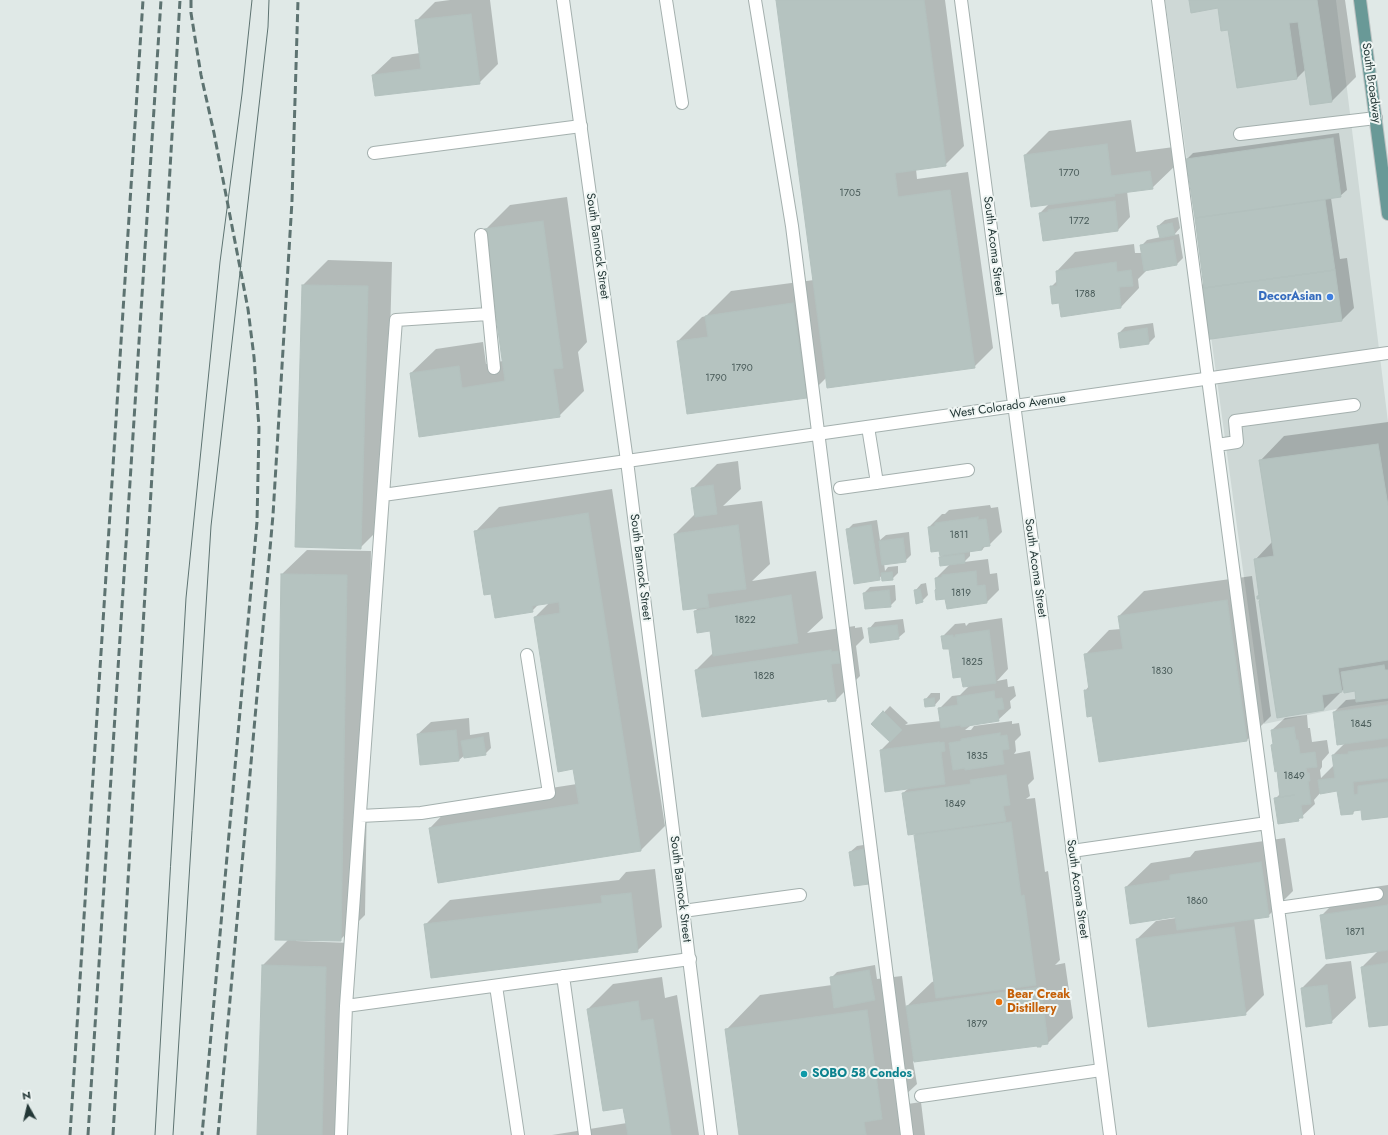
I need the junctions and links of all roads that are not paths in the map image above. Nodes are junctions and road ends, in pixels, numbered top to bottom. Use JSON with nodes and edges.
{"nodes":[{"id":1,"x":563,"y":0,"type":"edge"},
{"id":2,"x":666,"y":0,"type":"edge"},
{"id":3,"x":755,"y":0,"type":"edge"},
{"id":4,"x":961,"y":0,"type":"edge"},
{"id":5,"x":1158,"y":0,"type":"edge"},
{"id":6,"x":1360,"y":0,"type":"edge"},
{"id":7,"x":682,"y":103,"type":"dead end"},
{"id":8,"x":1376,"y":118,"type":"junction"},
{"id":9,"x":581,"y":126,"type":"junction"},
{"id":10,"x":1240,"y":134,"type":"dead end"},
{"id":11,"x":374,"y":153,"type":"dead end"},
{"id":12,"x":1388,"y":214,"type":"edge"},
{"id":13,"x":481,"y":235,"type":"dead end"},
{"id":14,"x":488,"y":314,"type":"junction"},
{"id":15,"x":1388,"y":353,"type":"edge"},
{"id":16,"x":494,"y":368,"type":"dead end"},
{"id":17,"x":1208,"y":378,"type":"junction"},
{"id":18,"x":1354,"y":405,"type":"dead end"},
{"id":19,"x":1014,"y":406,"type":"junction"},
{"id":20,"x":868,"y":427,"type":"junction"},
{"id":21,"x":819,"y":434,"type":"junction"},
{"id":22,"x":1217,"y":445,"type":"junction"},
{"id":23,"x":627,"y":461,"type":"junction"},
{"id":24,"x":968,"y":470,"type":"dead end"},
{"id":25,"x":876,"y":482,"type":"junction"},
{"id":26,"x":840,"y":488,"type":"dead end"},
{"id":27,"x":383,"y":495,"type":"junction"},
{"id":28,"x":527,"y":655,"type":"dead end"},
{"id":29,"x":360,"y":816,"type":"junction"},
{"id":30,"x":1267,"y":823,"type":"junction"},
{"id":31,"x":1072,"y":851,"type":"junction"},
{"id":32,"x":1377,"y":894,"type":"dead end"},
{"id":33,"x":800,"y":896,"type":"dead end"},
{"id":34,"x":1278,"y":908,"type":"junction"},
{"id":35,"x":683,"y":911,"type":"junction"},
{"id":36,"x":690,"y":959,"type":"junction"},
{"id":37,"x":563,"y":976,"type":"junction"},
{"id":38,"x":496,"y":986,"type":"junction"},
{"id":39,"x":346,"y":1006,"type":"junction"},
{"id":40,"x":1101,"y":1070,"type":"junction"},
{"id":41,"x":921,"y":1096,"type":"dead end"},
{"id":42,"x":341,"y":1135,"type":"edge"},
{"id":43,"x":518,"y":1135,"type":"edge"},
{"id":44,"x":584,"y":1135,"type":"edge"},
{"id":45,"x":711,"y":1135,"type":"edge"},
{"id":46,"x":906,"y":1135,"type":"edge"},
{"id":47,"x":1110,"y":1135,"type":"edge"},
{"id":48,"x":1308,"y":1135,"type":"edge"}],
"edges":[{"from":1,"to":9,"type":"street","name":"South Bannock Street"},
{"from":2,"to":7,"type":"street"},
{"from":3,"to":21,"type":"street"},
{"from":4,"to":19,"type":"street","name":"South Acoma Street"},
{"from":5,"to":17,"type":"street"},
{"from":6,"to":8,"type":"main road","name":"South Broadway"},
{"from":8,"to":10,"type":"street"},
{"from":8,"to":12,"type":"main road","name":"South Broadway"},
{"from":9,"to":11,"type":"street"},
{"from":9,"to":23,"type":"street","name":"South Bannock Street"},
{"from":13,"to":14,"type":"street"},
{"from":14,"to":16,"type":"street"},
{"from":14,"to":27,"type":"street"},
{"from":15,"to":17,"type":"street","name":"West Colorado Avenue"},
{"from":17,"to":19,"type":"street","name":"West Colorado Avenue"},
{"from":17,"to":22,"type":"street"},
{"from":18,"to":22,"type":"street"},
{"from":19,"to":20,"type":"street","name":"West Colorado Avenue"},
{"from":19,"to":31,"type":"street","name":"South Acoma Street"},
{"from":20,"to":21,"type":"street","name":"West Colorado Avenue"},
{"from":20,"to":25,"type":"street"},
{"from":21,"to":23,"type":"street","name":"West Colorado Avenue"},
{"from":21,"to":46,"type":"street"},
{"from":22,"to":30,"type":"street"},
{"from":23,"to":27,"type":"street","name":"West Colorado Avenue"},
{"from":23,"to":35,"type":"street","name":"South Bannock Street"},
{"from":24,"to":25,"type":"street"},
{"from":25,"to":26,"type":"street"},
{"from":27,"to":29,"type":"street"},
{"from":28,"to":29,"type":"street"},
{"from":29,"to":39,"type":"street"},
{"from":30,"to":31,"type":"street"},
{"from":30,"to":34,"type":"street"},
{"from":31,"to":40,"type":"street","name":"South Acoma Street"},
{"from":32,"to":34,"type":"street"},
{"from":33,"to":35,"type":"street"},
{"from":34,"to":48,"type":"street"},
{"from":35,"to":36,"type":"street","name":"South Bannock Street"},
{"from":36,"to":37,"type":"street"},
{"from":36,"to":45,"type":"street","name":"South Bannock Street"},
{"from":37,"to":38,"type":"street"},
{"from":37,"to":44,"type":"street"},
{"from":38,"to":39,"type":"street"},
{"from":38,"to":43,"type":"street"},
{"from":39,"to":42,"type":"street"},
{"from":40,"to":41,"type":"street"},
{"from":40,"to":47,"type":"street","name":"South Acoma Street"}]}
